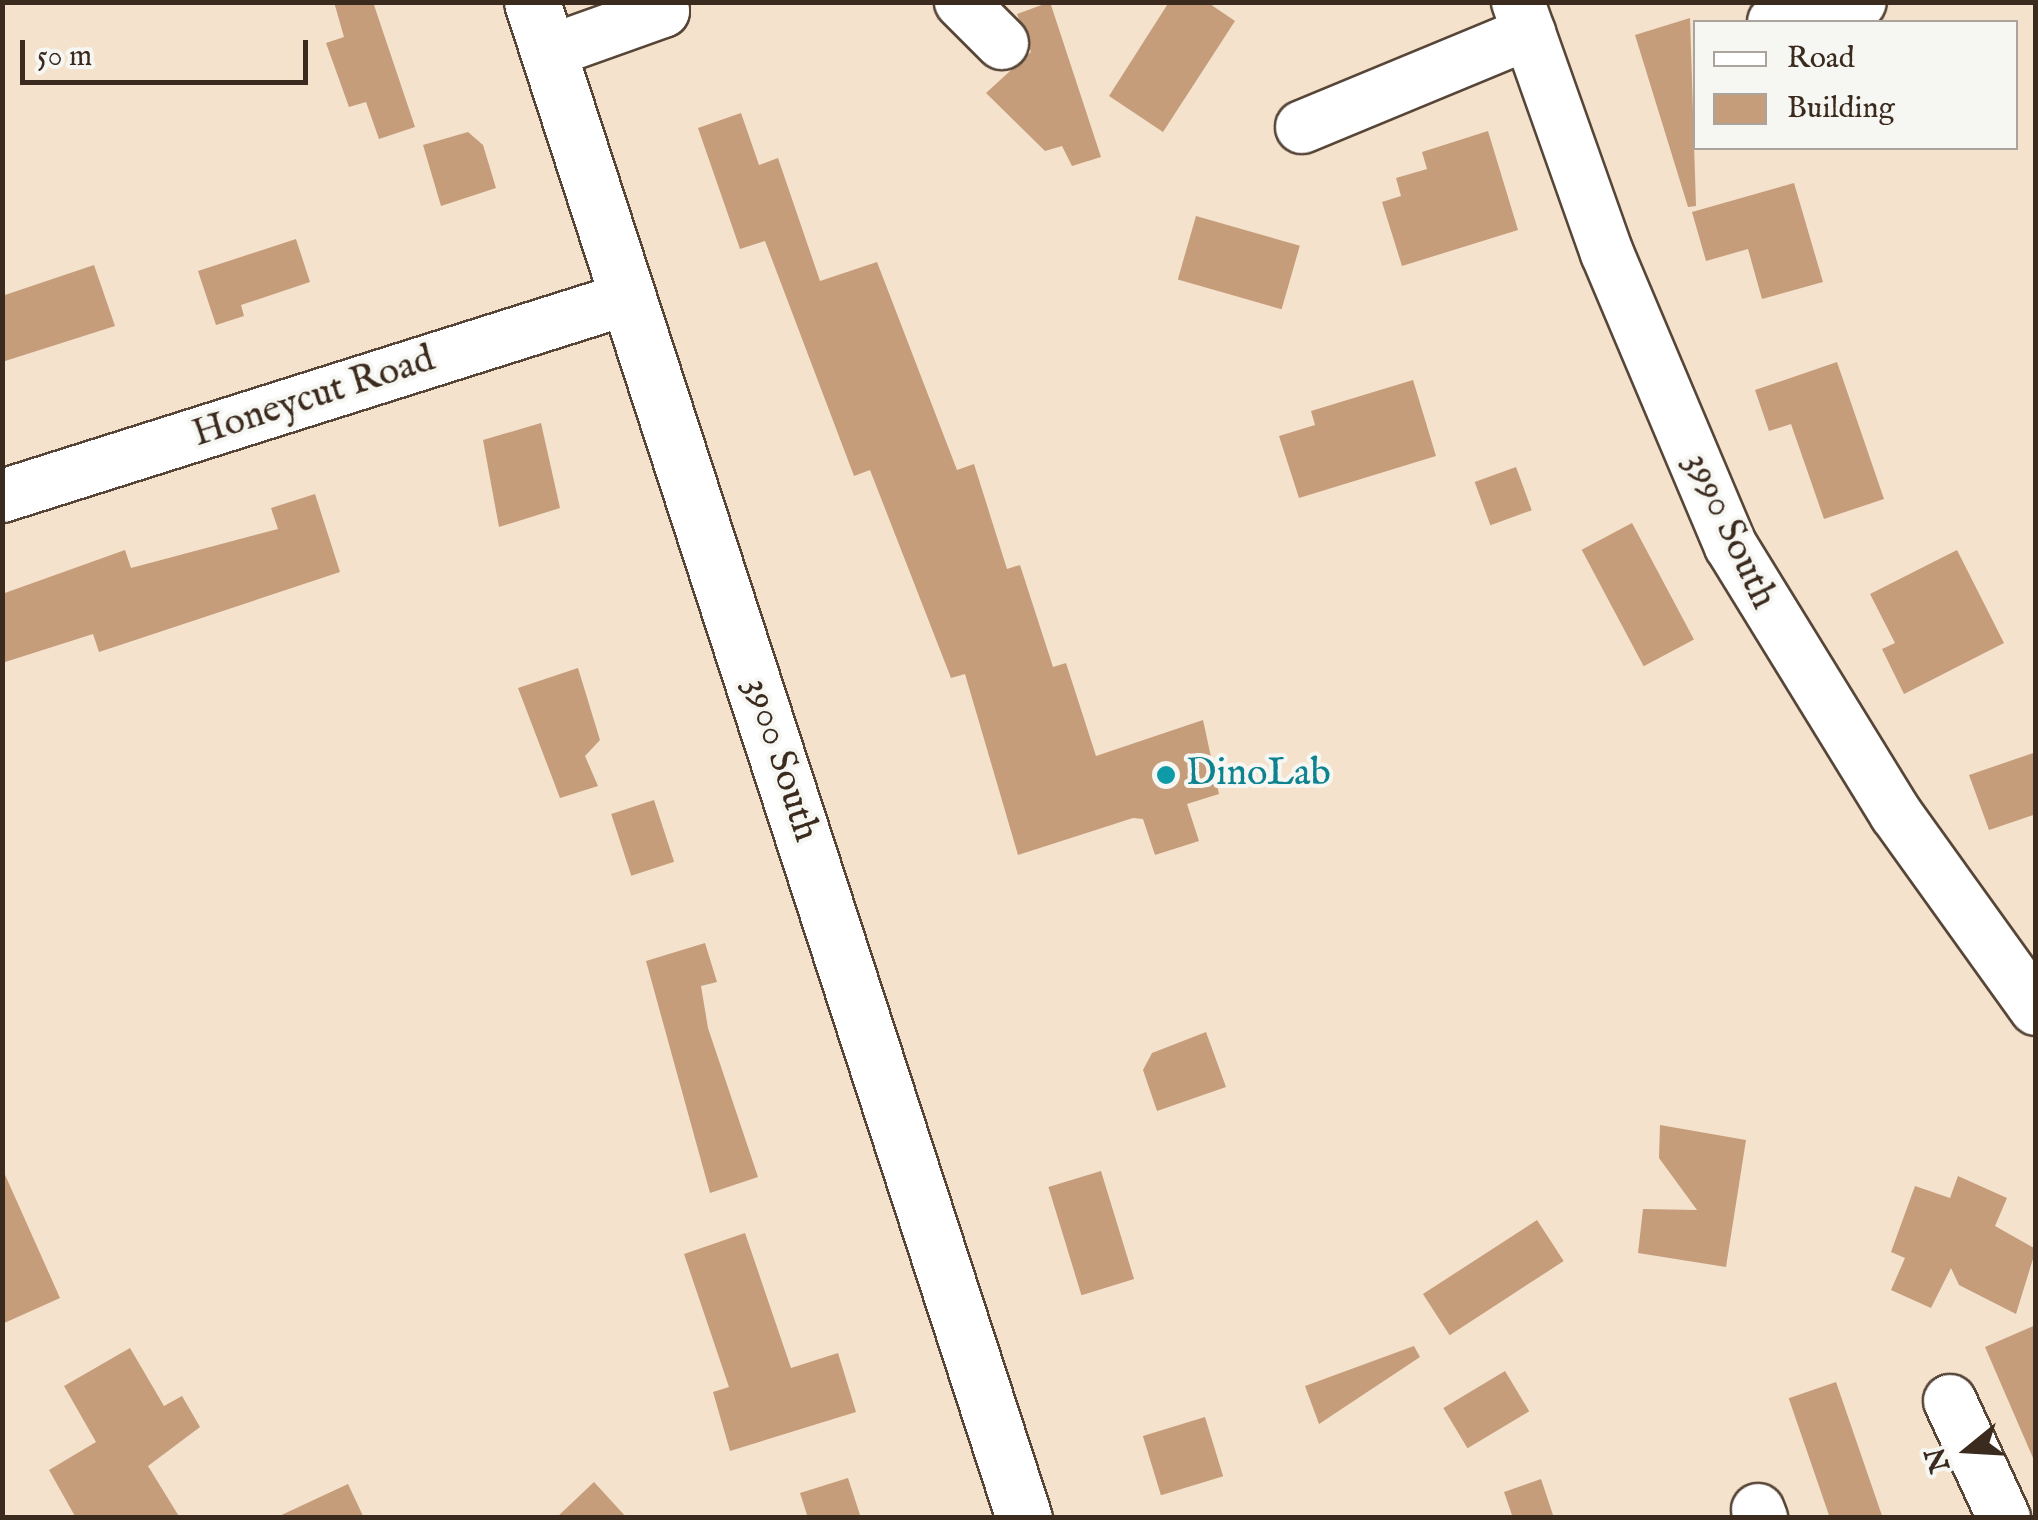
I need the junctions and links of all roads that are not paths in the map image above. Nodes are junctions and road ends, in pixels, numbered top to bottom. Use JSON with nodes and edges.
{"nodes":[{"id":1,"x":659,"y":2,"type":"edge"},
{"id":2,"x":961,"y":2,"type":"edge"},
{"id":3,"x":1860,"y":2,"type":"edge"},
{"id":4,"x":1523,"y":18,"type":"edge"},
{"id":5,"x":1783,"y":20,"type":"edge"},
{"id":6,"x":540,"y":27,"type":"edge"},
{"id":7,"x":1002,"y":43,"type":"dead end"},
{"id":8,"x":1302,"y":128,"type":"dead end"},
{"id":9,"x":626,"y":300,"type":"junction"},
{"id":10,"x":2,"y":496,"type":"edge"},
{"id":11,"x":2036,"y":1009,"type":"edge"},
{"id":12,"x":1950,"y":1402,"type":"dead end"},
{"id":13,"x":1024,"y":1518,"type":"edge"},
{"id":14,"x":2004,"y":1518,"type":"edge"}],
"edges":[{"from":1,"to":6,"type":"street"},
{"from":2,"to":7,"type":"street"},
{"from":3,"to":5,"type":"street"},
{"from":4,"to":8,"type":"street"},
{"from":4,"to":11,"type":"street","name":"3990 South"},
{"from":6,"to":9,"type":"main road","name":"3900 South"},
{"from":9,"to":10,"type":"street","name":"Honeycut Road"},
{"from":9,"to":13,"type":"main road","name":"3900 South"},
{"from":12,"to":14,"type":"street"}]}
